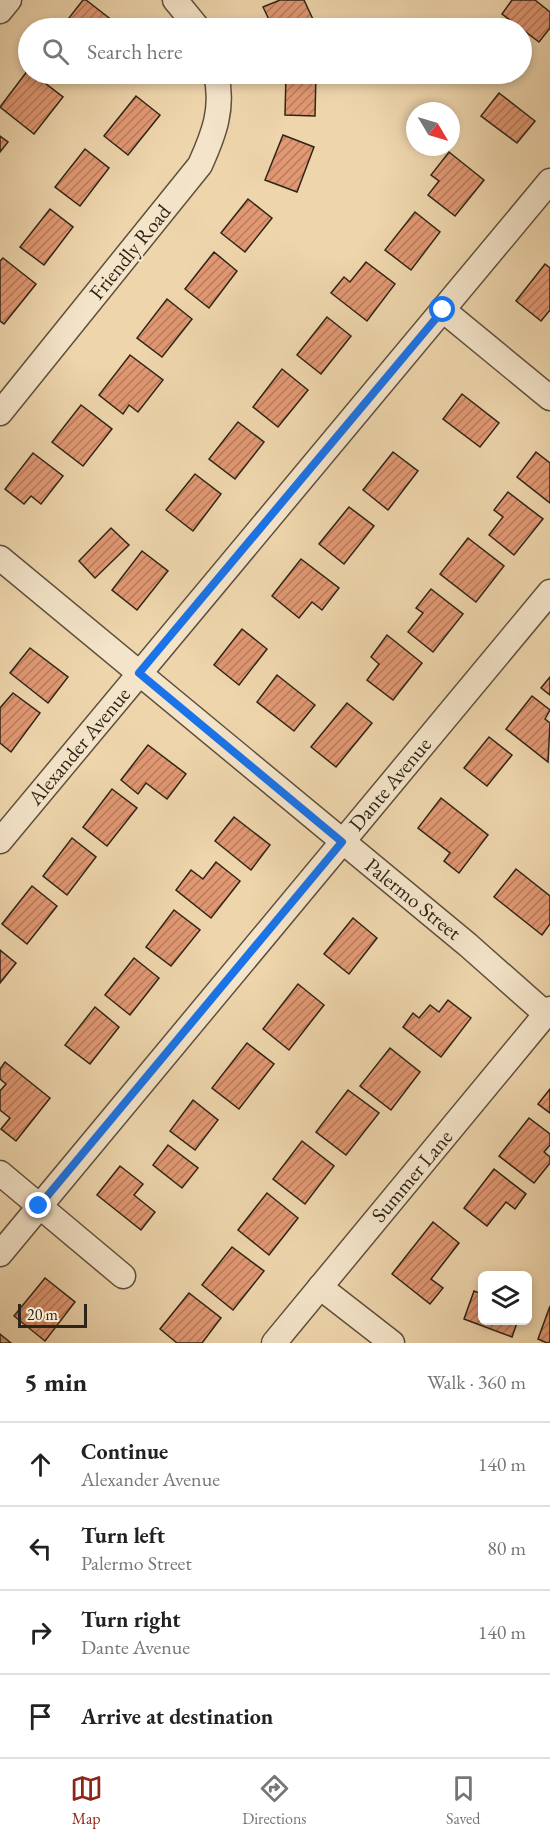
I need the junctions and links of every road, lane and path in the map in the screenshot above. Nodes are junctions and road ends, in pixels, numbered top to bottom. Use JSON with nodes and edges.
{"nodes":[{"id":1,"x":9,"y":0,"type":"edge"},
{"id":2,"x":175,"y":0,"type":"edge"},
{"id":3,"x":0,"y":11,"type":"edge"},
{"id":4,"x":190,"y":18,"type":"edge"},
{"id":5,"x":217,"y":84,"type":"edge"},
{"id":6,"x":550,"y":181,"type":"edge"},
{"id":7,"x":443,"y":310,"type":"junction"},
{"id":8,"x":550,"y":398,"type":"edge"},
{"id":9,"x":0,"y":413,"type":"edge"},
{"id":10,"x":0,"y":558,"type":"edge"},
{"id":11,"x":550,"y":592,"type":"edge"},
{"id":12,"x":139,"y":673,"type":"junction"},
{"id":13,"x":0,"y":841,"type":"edge"},
{"id":14,"x":342,"y":842,"type":"junction"},
{"id":15,"x":548,"y":1011,"type":"edge"},
{"id":16,"x":0,"y":1173,"type":"edge"},
{"id":17,"x":39,"y":1206,"type":"junction"},
{"id":18,"x":0,"y":1254,"type":"edge"},
{"id":19,"x":123,"y":1276,"type":"dead end"},
{"id":20,"x":321,"y":1287,"type":"junction"},
{"id":21,"x":274,"y":1343,"type":"edge"},
{"id":22,"x":392,"y":1343,"type":"edge"}],
"edges":[{"from":1,"to":3,"type":"street"},
{"from":2,"to":4,"type":"street"},
{"from":5,"to":9,"type":"street","name":"Friendly Road"},
{"from":6,"to":7,"type":"street","name":"Alexander Avenue"},
{"from":7,"to":8,"type":"street"},
{"from":7,"to":12,"type":"street","name":"Alexander Avenue"},
{"from":10,"to":12,"type":"street","name":"Palermo Street"},
{"from":11,"to":14,"type":"street","name":"Dante Avenue"},
{"from":12,"to":13,"type":"street","name":"Alexander Avenue"},
{"from":12,"to":14,"type":"street","name":"Palermo Street"},
{"from":14,"to":15,"type":"street","name":"Palermo Street"},
{"from":14,"to":17,"type":"street","name":"Dante Avenue"},
{"from":15,"to":20,"type":"street","name":"Summer Lane"},
{"from":16,"to":17,"type":"street"},
{"from":17,"to":18,"type":"street","name":"Dante Avenue"},
{"from":17,"to":19,"type":"street"},
{"from":20,"to":21,"type":"street","name":"Summer Lane"},
{"from":20,"to":22,"type":"street"}]}
